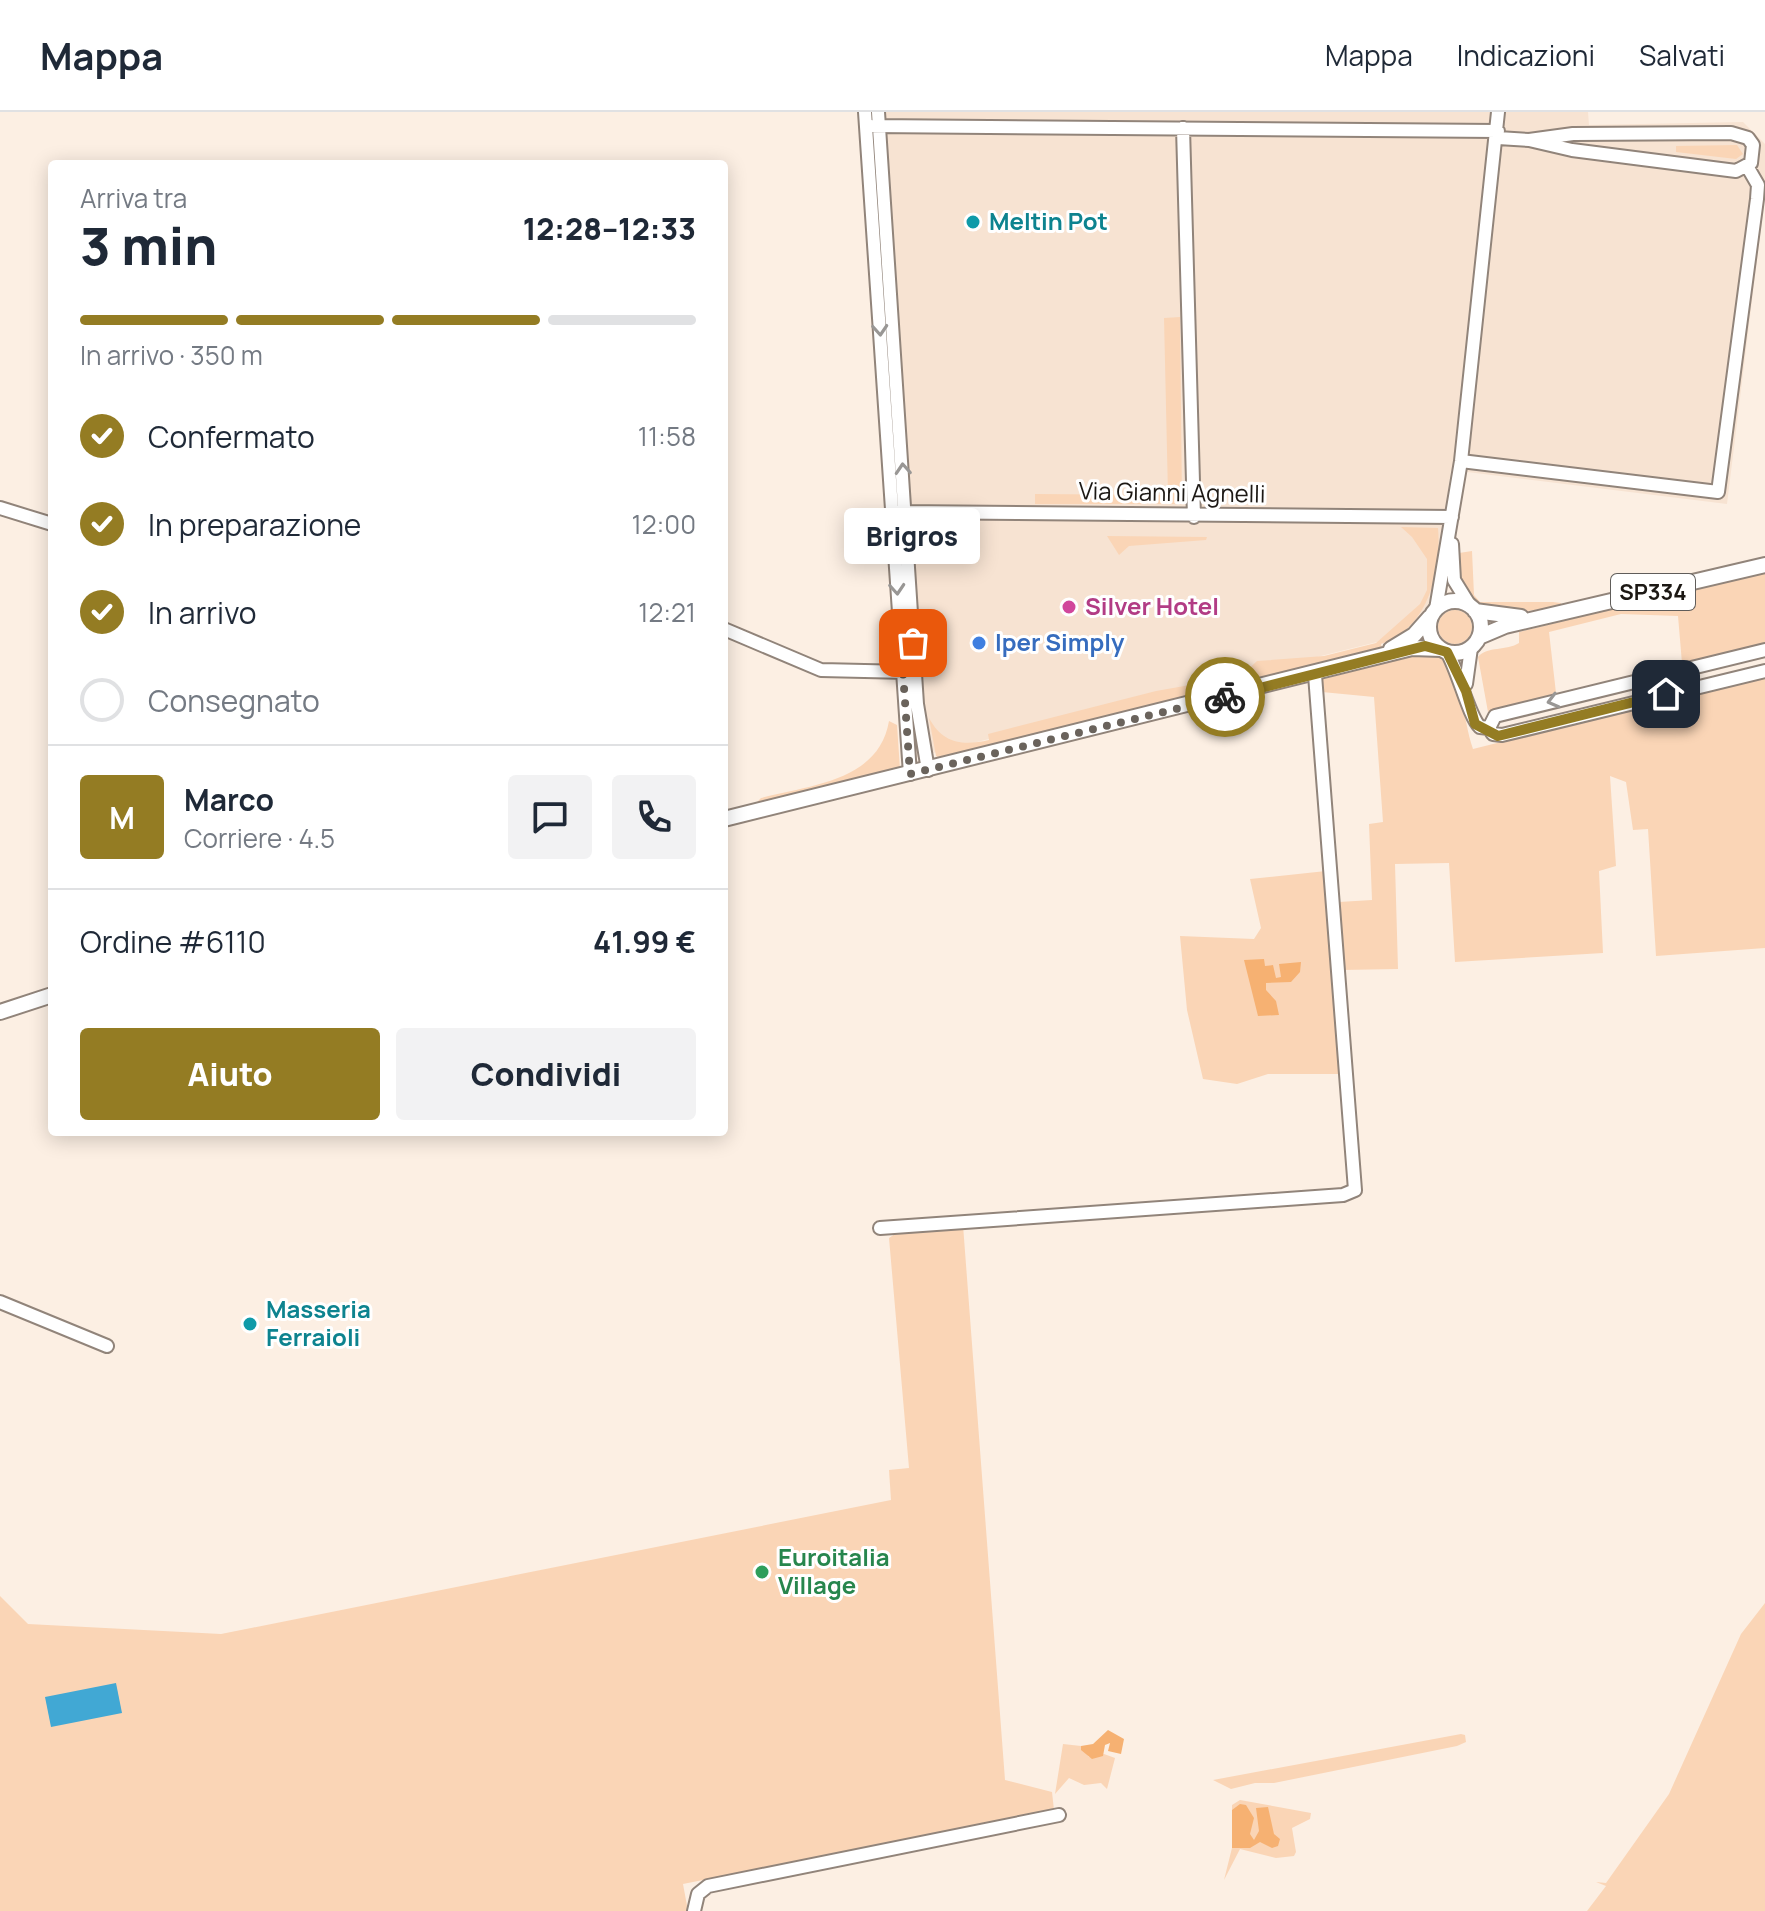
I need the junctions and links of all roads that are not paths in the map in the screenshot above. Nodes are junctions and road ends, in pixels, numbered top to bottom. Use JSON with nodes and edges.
{"nodes":[{"id":1,"x":865,"y":112,"type":"edge"},
{"id":2,"x":1498,"y":112,"type":"edge"},
{"id":3,"x":875,"y":122,"type":"edge"},
{"id":4,"x":1183,"y":128,"type":"junction"},
{"id":5,"x":1498,"y":135,"type":"junction"},
{"id":6,"x":1529,"y":140,"type":"junction"},
{"id":7,"x":1747,"y":166,"type":"junction"},
{"id":8,"x":1461,"y":461,"type":"junction"},
{"id":9,"x":0,"y":508,"type":"edge"},
{"id":10,"x":898,"y":512,"type":"junction"},
{"id":11,"x":1194,"y":517,"type":"junction"},
{"id":12,"x":1452,"y":519,"type":"junction"},
{"id":13,"x":48,"y":523,"type":"edge"},
{"id":14,"x":1765,"y":565,"type":"edge"},
{"id":15,"x":1472,"y":608,"type":"junction"},
{"id":16,"x":1434,"y":612,"type":"junction"},
{"id":17,"x":1541,"y":618,"type":"junction"},
{"id":18,"x":728,"y":631,"type":"edge"},
{"id":19,"x":1475,"y":642,"type":"junction"},
{"id":20,"x":1444,"y":650,"type":"junction"},
{"id":21,"x":1765,"y":650,"type":"edge"},
{"id":22,"x":1735,"y":658,"type":"junction"},
{"id":23,"x":1371,"y":659,"type":"junction"},
{"id":24,"x":1765,"y":671,"type":"edge"},
{"id":25,"x":909,"y":672,"type":"junction"},
{"id":26,"x":1315,"y":675,"type":"junction"},
{"id":27,"x":1739,"y":677,"type":"junction"},
{"id":28,"x":1466,"y":691,"type":"junction"},
{"id":29,"x":1587,"y":693,"type":"junction"},
{"id":30,"x":1592,"y":714,"type":"junction"},
{"id":31,"x":1489,"y":728,"type":"junction"},
{"id":32,"x":928,"y":770,"type":"junction"},
{"id":33,"x":910,"y":774,"type":"junction"},
{"id":34,"x":728,"y":818,"type":"edge"},
{"id":35,"x":48,"y":996,"type":"edge"},
{"id":36,"x":0,"y":1012,"type":"edge"},
{"id":37,"x":880,"y":1228,"type":"dead end"},
{"id":38,"x":0,"y":1302,"type":"edge"},
{"id":39,"x":107,"y":1346,"type":"dead end"},
{"id":40,"x":1059,"y":1815,"type":"dead end"},
{"id":41,"x":694,"y":1911,"type":"edge"}],
"edges":[{"from":1,"to":3,"type":"street"},
{"from":2,"to":5,"type":"street"},
{"from":3,"to":4,"type":"street"},
{"from":3,"to":10,"type":"street"},
{"from":4,"to":5,"type":"street"},
{"from":4,"to":11,"type":"street"},
{"from":5,"to":6,"type":"street"},
{"from":5,"to":8,"type":"street"},
{"from":6,"to":7,"type":"street"},
{"from":6,"to":7,"type":"street"},
{"from":7,"to":8,"type":"street"},
{"from":8,"to":12,"type":"street"},
{"from":9,"to":13,"type":"street"},
{"from":10,"to":11,"type":"street","name":"Via Gianni Agnelli"},
{"from":10,"to":25,"type":"street"},
{"from":11,"to":12,"type":"street","name":"Via Gianni Agnelli"},
{"from":12,"to":15,"type":"street"},
{"from":12,"to":16,"type":"street"},
{"from":14,"to":17,"type":"main road","number":"SP334"},
{"from":15,"to":16,"type":"main road","number":"SP334"},
{"from":15,"to":17,"type":"main road","number":"SP334"},
{"from":15,"to":19,"type":"main road"},
{"from":16,"to":20,"type":"main road"},
{"from":16,"to":23,"type":"main road","number":"SP334"},
{"from":17,"to":19,"type":"main road","number":"SP334"},
{"from":18,"to":25,"type":"street"},
{"from":19,"to":20,"type":"main road","number":"SP334"},
{"from":19,"to":28,"type":"street"},
{"from":20,"to":23,"type":"main road","number":"SP334"},
{"from":20,"to":28,"type":"street"},
{"from":21,"to":22,"type":"street"},
{"from":22,"to":27,"type":"street"},
{"from":22,"to":29,"type":"street"},
{"from":23,"to":26,"type":"main road","number":"SP334"},
{"from":24,"to":27,"type":"street"},
{"from":25,"to":32,"type":"street"},
{"from":25,"to":33,"type":"street"},
{"from":26,"to":32,"type":"main road","number":"SP334"},
{"from":26,"to":37,"type":"street"},
{"from":27,"to":30,"type":"street"},
{"from":28,"to":31,"type":"street"},
{"from":29,"to":30,"type":"street"},
{"from":29,"to":31,"type":"street","one_way":true},
{"from":30,"to":31,"type":"street"},
{"from":32,"to":33,"type":"main road","number":"SP334"},
{"from":33,"to":34,"type":"main road","number":"SP334"},
{"from":35,"to":36,"type":"main road"},
{"from":38,"to":39,"type":"street"},
{"from":40,"to":41,"type":"street"}]}
